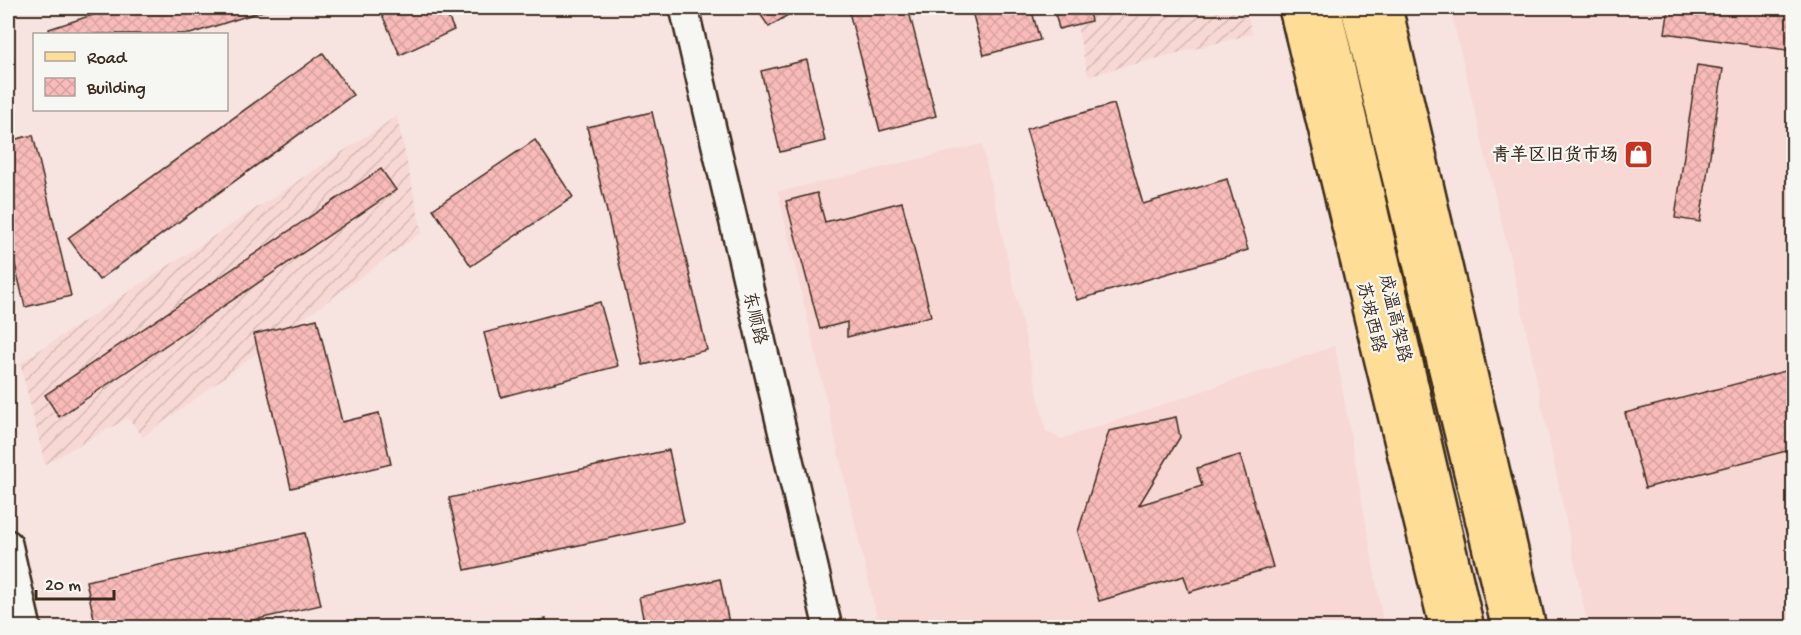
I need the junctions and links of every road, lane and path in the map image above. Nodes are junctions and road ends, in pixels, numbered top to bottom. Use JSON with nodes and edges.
{"nodes":[{"id":1,"x":684,"y":8,"type":"edge"},
{"id":2,"x":1296,"y":8,"type":"edge"},
{"id":3,"x":1324,"y":8,"type":"edge"},
{"id":4,"x":1358,"y":8,"type":"edge"},
{"id":5,"x":1386,"y":8,"type":"edge"},
{"id":6,"x":8,"y":544,"type":"edge"},
{"id":7,"x":27,"y":627,"type":"edge"},
{"id":8,"x":828,"y":627,"type":"edge"},
{"id":9,"x":1447,"y":627,"type":"edge"},
{"id":10,"x":1467,"y":627,"type":"edge"},
{"id":11,"x":1509,"y":627,"type":"edge"},
{"id":12,"x":1529,"y":627,"type":"edge"}],
"edges":[{"from":1,"to":8,"type":"street","name":"东顺路"},
{"from":2,"to":9,"type":"main road","name":"苏坡西路"},
{"from":3,"to":10,"type":"main road","name":"成温高架路"},
{"from":4,"to":11,"type":"main road"},
{"from":5,"to":12,"type":"main road"},
{"from":6,"to":7,"type":"street"}]}
